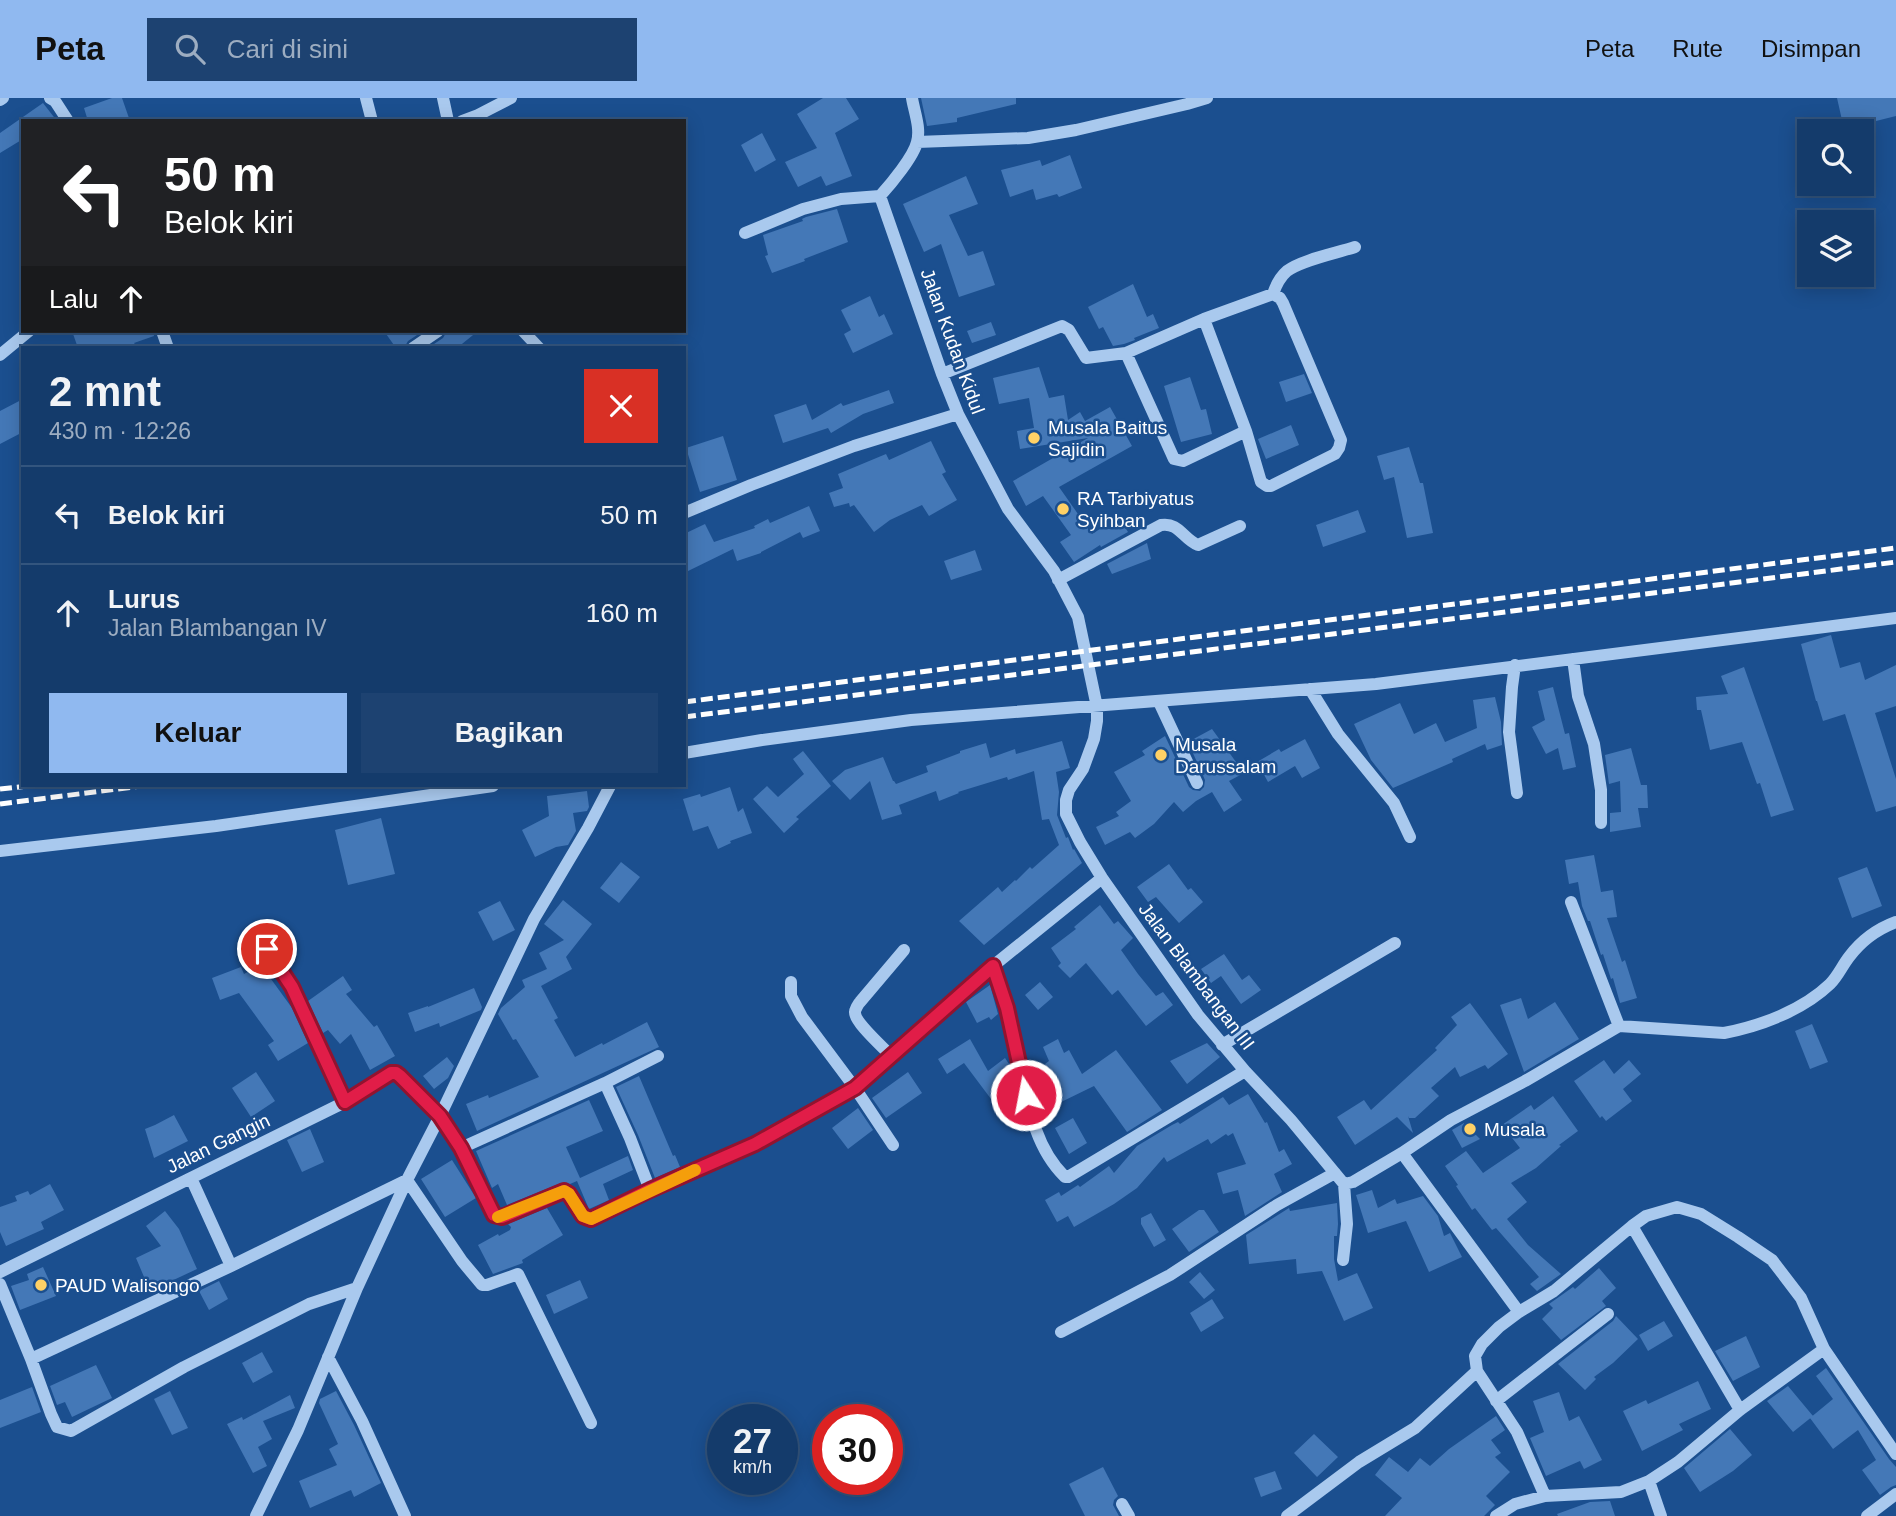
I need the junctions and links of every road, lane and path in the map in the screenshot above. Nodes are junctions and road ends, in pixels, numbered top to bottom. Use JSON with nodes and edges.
{"nodes":[{"id":1,"x":366,"y":98,"type":"edge"},
{"id":2,"x":443,"y":98,"type":"edge"},
{"id":3,"x":511,"y":98,"type":"edge"},
{"id":4,"x":912,"y":98,"type":"edge"},
{"id":5,"x":1207,"y":98,"type":"edge"},
{"id":6,"x":56,"y":99,"type":"edge"},
{"id":7,"x":67,"y":119,"type":"edge"},
{"id":8,"x":371,"y":119,"type":"edge"},
{"id":9,"x":448,"y":119,"type":"edge"},
{"id":10,"x":468,"y":119,"type":"edge"},
{"id":11,"x":918,"y":142,"type":"junction"},
{"id":12,"x":880,"y":196,"type":"junction"},
{"id":13,"x":745,"y":233,"type":"dead end"},
{"id":14,"x":1355,"y":247,"type":"dead end"},
{"id":15,"x":1273,"y":294,"type":"junction"},
{"id":16,"x":1204,"y":319,"type":"junction"},
{"id":17,"x":27,"y":333,"type":"edge"},
{"id":18,"x":435,"y":333,"type":"edge"},
{"id":19,"x":525,"y":333,"type":"edge"},
{"id":20,"x":416,"y":346,"type":"edge"},
{"id":21,"x":537,"y":346,"type":"edge"},
{"id":22,"x":1126,"y":353,"type":"junction"},
{"id":23,"x":0,"y":355,"type":"edge"},
{"id":24,"x":942,"y":374,"type":"junction"},
{"id":25,"x":958,"y":414,"type":"junction"},
{"id":26,"x":1246,"y":431,"type":"junction"},
{"id":27,"x":686,"y":510,"type":"edge"},
{"id":28,"x":1240,"y":526,"type":"dead end"},
{"id":29,"x":1058,"y":580,"type":"junction"},
{"id":30,"x":1896,"y":618,"type":"edge"},
{"id":31,"x":1573,"y":659,"type":"junction"},
{"id":32,"x":1515,"y":666,"type":"junction"},
{"id":33,"x":1310,"y":689,"type":"junction"},
{"id":34,"x":1159,"y":702,"type":"junction"},
{"id":35,"x":1097,"y":707,"type":"junction"},
{"id":36,"x":686,"y":753,"type":"edge"},
{"id":37,"x":1196,"y":783,"type":"dead end"},
{"id":38,"x":486,"y":787,"type":"edge"},
{"id":39,"x":609,"y":787,"type":"edge"},
{"id":40,"x":1517,"y":793,"type":"dead end"},
{"id":41,"x":1601,"y":823,"type":"dead end"},
{"id":42,"x":1410,"y":837,"type":"dead end"},
{"id":43,"x":0,"y":851,"type":"edge"},
{"id":44,"x":1102,"y":878,"type":"junction"},
{"id":45,"x":1571,"y":902,"type":"dead end"},
{"id":46,"x":1896,"y":922,"type":"edge"},
{"id":47,"x":1395,"y":943,"type":"dead end"},
{"id":48,"x":267,"y":949,"type":"dead end"},
{"id":49,"x":904,"y":950,"type":"dead end"},
{"id":50,"x":993,"y":966,"type":"junction"},
{"id":51,"x":791,"y":982,"type":"dead end"},
{"id":52,"x":1619,"y":1026,"type":"junction"},
{"id":53,"x":1222,"y":1045,"type":"junction"},
{"id":54,"x":658,"y":1056,"type":"dead end"},
{"id":55,"x":891,"y":1056,"type":"junction"},
{"id":56,"x":1245,"y":1071,"type":"junction"},
{"id":57,"x":606,"y":1083,"type":"junction"},
{"id":58,"x":855,"y":1088,"type":"junction"},
{"id":59,"x":345,"y":1102,"type":"junction"},
{"id":60,"x":440,"y":1116,"type":"junction"},
{"id":61,"x":893,"y":1144,"type":"dead end"},
{"id":62,"x":461,"y":1148,"type":"junction"},
{"id":63,"x":1402,"y":1153,"type":"junction"},
{"id":64,"x":1335,"y":1173,"type":"junction"},
{"id":65,"x":191,"y":1178,"type":"junction"},
{"id":66,"x":407,"y":1180,"type":"junction"},
{"id":67,"x":1344,"y":1184,"type":"junction"},
{"id":68,"x":650,"y":1190,"type":"junction"},
{"id":69,"x":1632,"y":1226,"type":"junction"},
{"id":70,"x":1343,"y":1260,"type":"dead end"},
{"id":71,"x":231,"y":1266,"type":"junction"},
{"id":72,"x":0,"y":1272,"type":"edge"},
{"id":73,"x":0,"y":1284,"type":"edge"},
{"id":74,"x":357,"y":1288,"type":"junction"},
{"id":75,"x":1519,"y":1312,"type":"junction"},
{"id":76,"x":1608,"y":1314,"type":"dead end"},
{"id":77,"x":1061,"y":1332,"type":"dead end"},
{"id":78,"x":1824,"y":1349,"type":"junction"},
{"id":79,"x":328,"y":1357,"type":"junction"},
{"id":80,"x":32,"y":1359,"type":"junction"},
{"id":81,"x":1477,"y":1371,"type":"junction"},
{"id":82,"x":1496,"y":1401,"type":"junction"},
{"id":83,"x":1740,"y":1410,"type":"junction"},
{"id":84,"x":591,"y":1423,"type":"dead end"},
{"id":85,"x":1896,"y":1454,"type":"edge"},
{"id":86,"x":1650,"y":1481,"type":"junction"},
{"id":87,"x":1896,"y":1494,"type":"edge"},
{"id":88,"x":1545,"y":1496,"type":"junction"},
{"id":89,"x":1122,"y":1504,"type":"dead end"},
{"id":90,"x":1518,"y":1510,"type":"edge"},
{"id":91,"x":256,"y":1516,"type":"edge"},
{"id":92,"x":405,"y":1516,"type":"edge"},
{"id":93,"x":1129,"y":1516,"type":"edge"},
{"id":94,"x":1287,"y":1516,"type":"edge"},
{"id":95,"x":1496,"y":1516,"type":"edge"},
{"id":96,"x":1661,"y":1516,"type":"edge"},
{"id":97,"x":1867,"y":1516,"type":"edge"}],
"edges":[{"from":1,"to":8,"type":"street"},
{"from":2,"to":9,"type":"street"},
{"from":3,"to":10,"type":"street"},
{"from":4,"to":11,"type":"street"},
{"from":5,"to":11,"type":"street"},
{"from":6,"to":7,"type":"street"},
{"from":11,"to":12,"type":"street"},
{"from":12,"to":13,"type":"street"},
{"from":12,"to":24,"type":"street","name":"Jalan Kudan Kidul"},
{"from":14,"to":15,"type":"street"},
{"from":15,"to":16,"type":"street"},
{"from":15,"to":26,"type":"street"},
{"from":16,"to":22,"type":"street"},
{"from":16,"to":26,"type":"street"},
{"from":17,"to":23,"type":"street"},
{"from":18,"to":20,"type":"street"},
{"from":19,"to":21,"type":"street"},
{"from":22,"to":24,"type":"street"},
{"from":22,"to":26,"type":"street"},
{"from":24,"to":25,"type":"street","name":"Jalan Kudan Kidul"},
{"from":25,"to":27,"type":"street"},
{"from":25,"to":29,"type":"street","name":"Jalan Kudan Kidul"},
{"from":28,"to":29,"type":"street"},
{"from":29,"to":35,"type":"street","name":"Jalan Kudan Kidul"},
{"from":30,"to":31,"type":"street"},
{"from":31,"to":32,"type":"street"},
{"from":31,"to":41,"type":"street"},
{"from":32,"to":33,"type":"street"},
{"from":32,"to":40,"type":"street"},
{"from":33,"to":34,"type":"street"},
{"from":33,"to":42,"type":"street"},
{"from":34,"to":35,"type":"street"},
{"from":34,"to":37,"type":"street"},
{"from":35,"to":36,"type":"street"},
{"from":35,"to":44,"type":"street","name":"Jalan Blambangan III"},
{"from":38,"to":43,"type":"street"},
{"from":39,"to":60,"type":"street"},
{"from":44,"to":50,"type":"street"},
{"from":44,"to":53,"type":"street","name":"Jalan Blambangan III"},
{"from":45,"to":52,"type":"street"},
{"from":46,"to":52,"type":"street"},
{"from":47,"to":53,"type":"street"},
{"from":48,"to":59,"type":"street"},
{"from":49,"to":55,"type":"street"},
{"from":50,"to":55,"type":"street"},
{"from":50,"to":56,"type":"street"},
{"from":51,"to":58,"type":"street"},
{"from":52,"to":63,"type":"street"},
{"from":53,"to":56,"type":"street","name":"Jalan Blambangan III"},
{"from":54,"to":57,"type":"street"},
{"from":55,"to":58,"type":"street"},
{"from":56,"to":64,"type":"street","name":"Jalan Blambangan III"},
{"from":57,"to":62,"type":"street"},
{"from":57,"to":68,"type":"street"},
{"from":58,"to":61,"type":"street"},
{"from":58,"to":68,"type":"street"},
{"from":59,"to":60,"type":"street","name":"Jalan Gangin"},
{"from":59,"to":65,"type":"street","name":"Jalan Gangin"},
{"from":60,"to":62,"type":"street"},
{"from":60,"to":66,"type":"street"},
{"from":62,"to":68,"type":"street"},
{"from":63,"to":67,"type":"street"},
{"from":63,"to":75,"type":"street"},
{"from":64,"to":67,"type":"street","name":"Jalan Blambangan III"},
{"from":64,"to":77,"type":"street"},
{"from":65,"to":71,"type":"street"},
{"from":65,"to":72,"type":"street","name":"Jalan Gangin"},
{"from":66,"to":71,"type":"street"},
{"from":66,"to":74,"type":"street"},
{"from":66,"to":84,"type":"street"},
{"from":67,"to":70,"type":"street"},
{"from":69,"to":75,"type":"street"},
{"from":69,"to":78,"type":"street"},
{"from":69,"to":83,"type":"street"},
{"from":71,"to":80,"type":"street"},
{"from":73,"to":80,"type":"street"},
{"from":74,"to":79,"type":"street"},
{"from":74,"to":80,"type":"street"},
{"from":75,"to":81,"type":"street"},
{"from":76,"to":82,"type":"street"},
{"from":78,"to":83,"type":"street"},
{"from":78,"to":85,"type":"street"},
{"from":79,"to":91,"type":"street"},
{"from":79,"to":92,"type":"street"},
{"from":81,"to":82,"type":"street"},
{"from":81,"to":94,"type":"street"},
{"from":82,"to":88,"type":"street"},
{"from":83,"to":86,"type":"street"},
{"from":86,"to":88,"type":"street"},
{"from":86,"to":96,"type":"street"},
{"from":87,"to":97,"type":"street"},
{"from":88,"to":90,"type":"street"},
{"from":89,"to":93,"type":"street"},
{"from":90,"to":95,"type":"street"}]}
